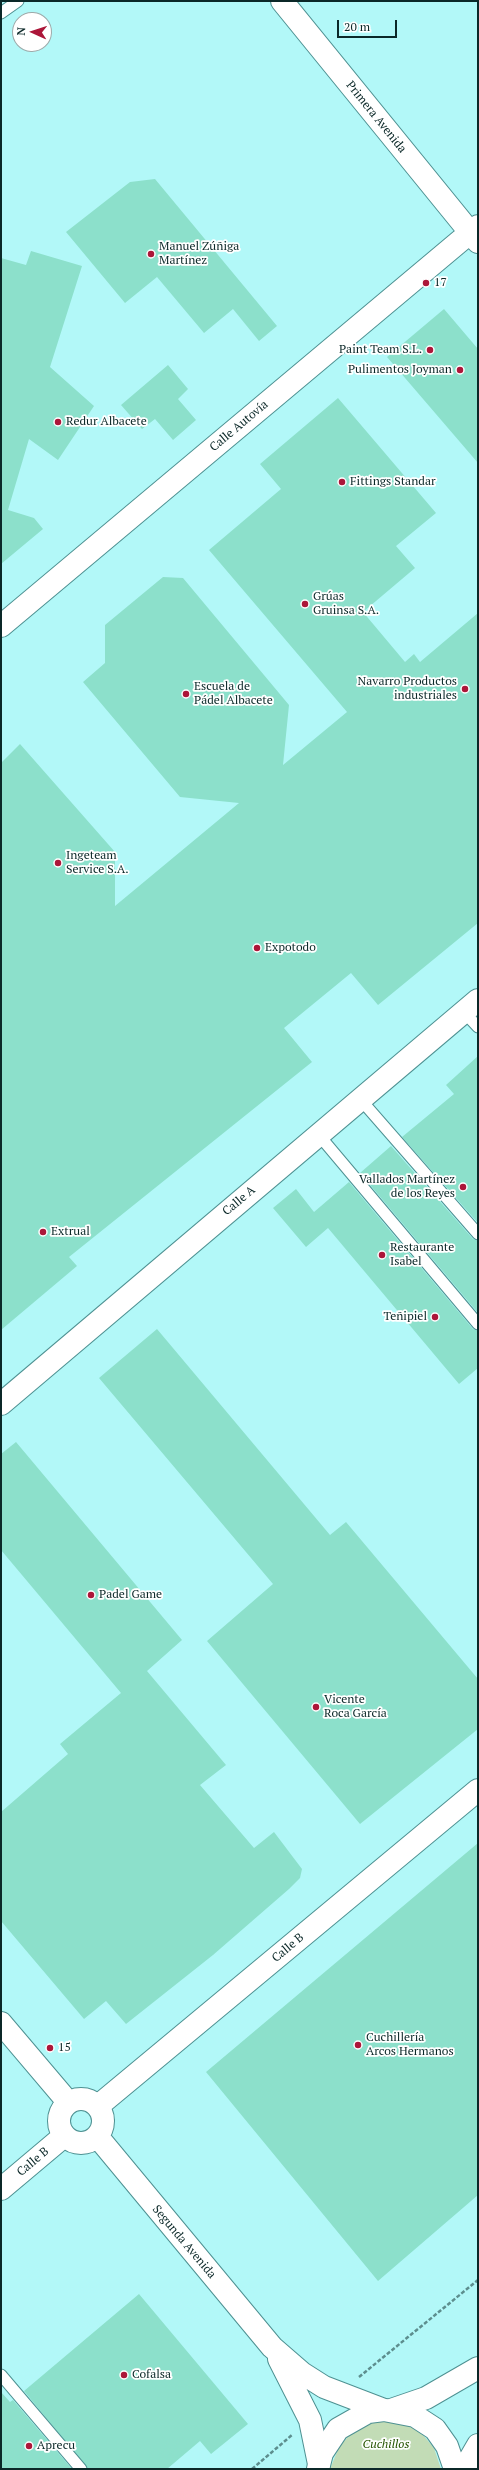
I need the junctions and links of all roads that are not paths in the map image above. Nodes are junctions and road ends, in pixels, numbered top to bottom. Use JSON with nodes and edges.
{"nodes":[{"id":1,"x":18,"y":1,"type":"edge"},
{"id":2,"x":282,"y":1,"type":"edge"},
{"id":3,"x":1,"y":13,"type":"edge"},
{"id":4,"x":475,"y":234,"type":"edge"},
{"id":5,"x":1,"y":626,"type":"edge"},
{"id":6,"x":473,"y":1013,"type":"edge"},
{"id":7,"x":361,"y":1100,"type":"junction"},
{"id":8,"x":318,"y":1134,"type":"junction"},
{"id":9,"x":478,"y":1234,"type":"edge"},
{"id":10,"x":478,"y":1324,"type":"edge"},
{"id":11,"x":1,"y":1404,"type":"edge"},
{"id":12,"x":478,"y":1790,"type":"edge"},
{"id":13,"x":1,"y":2022,"type":"edge"},
{"id":14,"x":68,"y":2102,"type":"junction"},
{"id":15,"x":98,"y":2106,"type":"junction"},
{"id":16,"x":64,"y":2136,"type":"junction"},
{"id":17,"x":96,"y":2136,"type":"junction"},
{"id":18,"x":1,"y":2189,"type":"edge"},
{"id":19,"x":272,"y":2347,"type":"junction"},
{"id":20,"x":476,"y":2367,"type":"edge"},
{"id":21,"x":1,"y":2375,"type":"edge"},
{"id":22,"x":387,"y":2410,"type":"junction"},
{"id":23,"x":478,"y":2445,"type":"edge"},
{"id":24,"x":318,"y":2467,"type":"edge"},
{"id":25,"x":81,"y":2469,"type":"edge"},
{"id":26,"x":455,"y":2469,"type":"edge"},
{"id":27,"x":464,"y":2469,"type":"edge"}],
"edges":[{"from":1,"to":3,"type":"lane"},
{"from":2,"to":4,"type":"street","name":"Primera Avenida"},
{"from":4,"to":5,"type":"street","name":"Calle Autovía"},
{"from":6,"to":7,"type":"street","name":"Calle A"},
{"from":7,"to":8,"type":"street","name":"Calle A"},
{"from":7,"to":9,"type":"lane"},
{"from":8,"to":10,"type":"lane"},
{"from":8,"to":11,"type":"street","name":"Calle A"},
{"from":12,"to":15,"type":"street","name":"Calle B"},
{"from":13,"to":14,"type":"street"},
{"from":14,"to":15,"type":"street"},
{"from":14,"to":16,"type":"street"},
{"from":15,"to":17,"type":"street"},
{"from":16,"to":17,"type":"street"},
{"from":16,"to":18,"type":"street","name":"Calle B"},
{"from":17,"to":19,"type":"street","name":"Segunda Avenida"},
{"from":19,"to":22,"type":"street"},
{"from":19,"to":24,"type":"street"},
{"from":20,"to":22,"type":"street"},
{"from":21,"to":25,"type":"lane"},
{"from":22,"to":24,"type":"street"},
{"from":22,"to":26,"type":"street"},
{"from":23,"to":27,"type":"street"}]}
